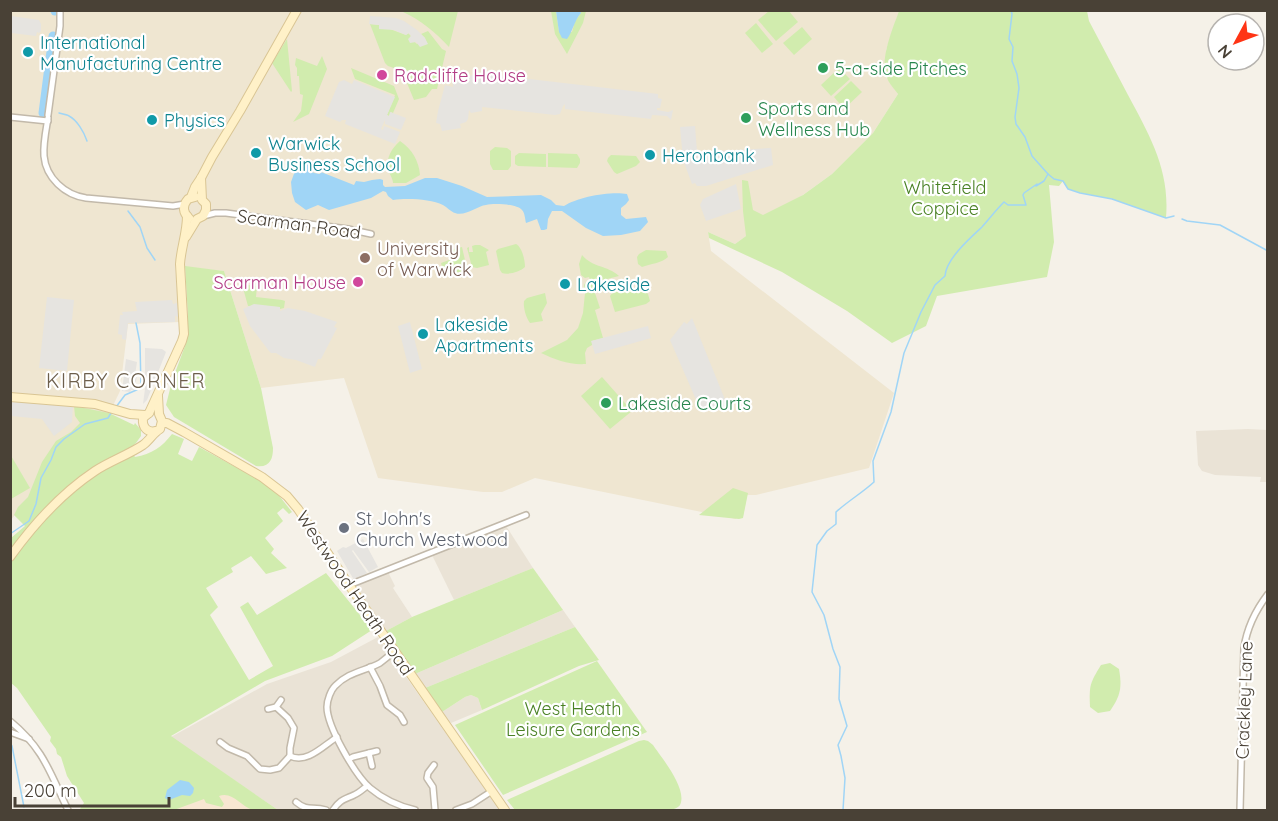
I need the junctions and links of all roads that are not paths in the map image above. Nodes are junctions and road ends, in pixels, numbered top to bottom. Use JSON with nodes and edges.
{"nodes":[{"id":1,"x":60,"y":10,"type":"edge"},
{"id":2,"x":296,"y":10,"type":"edge"},
{"id":3,"x":10,"y":117,"type":"edge"},
{"id":4,"x":48,"y":118,"type":"junction"},
{"id":5,"x":201,"y":178,"type":"junction"},
{"id":6,"x":191,"y":197,"type":"junction"},
{"id":7,"x":204,"y":202,"type":"junction"},
{"id":8,"x":185,"y":210,"type":"junction"},
{"id":9,"x":226,"y":213,"type":"junction"},
{"id":10,"x":200,"y":218,"type":"junction"},
{"id":11,"x":371,"y":234,"type":"dead end"},
{"id":12,"x":185,"y":239,"type":"junction"},
{"id":13,"x":158,"y":396,"type":"junction"},
{"id":14,"x":10,"y":397,"type":"edge"},
{"id":15,"x":120,"y":411,"type":"junction"},
{"id":16,"x":147,"y":414,"type":"junction"},
{"id":17,"x":159,"y":414,"type":"junction"},
{"id":18,"x":162,"y":423,"type":"junction"},
{"id":19,"x":144,"y":427,"type":"junction"},
{"id":20,"x":156,"y":431,"type":"junction"},
{"id":21,"x":140,"y":447,"type":"junction"},
{"id":22,"x":526,"y":515,"type":"dead end"},
{"id":23,"x":10,"y":557,"type":"edge"},
{"id":24,"x":349,"y":585,"type":"junction"},
{"id":25,"x":1268,"y":594,"type":"edge"},
{"id":26,"x":394,"y":650,"type":"junction"},
{"id":27,"x":370,"y":667,"type":"junction"},
{"id":28,"x":281,"y":700,"type":"dead end"},
{"id":29,"x":276,"y":706,"type":"junction"},
{"id":30,"x":268,"y":709,"type":"dead end"},
{"id":31,"x":10,"y":721,"type":"edge"},
{"id":32,"x":404,"y":722,"type":"dead end"},
{"id":33,"x":10,"y":732,"type":"edge"},
{"id":34,"x":337,"y":737,"type":"junction"},
{"id":35,"x":30,"y":740,"type":"junction"},
{"id":36,"x":220,"y":742,"type":"dead end"},
{"id":37,"x":377,"y":751,"type":"dead end"},
{"id":38,"x":369,"y":753,"type":"junction"},
{"id":39,"x":290,"y":756,"type":"junction"},
{"id":40,"x":349,"y":759,"type":"junction"},
{"id":41,"x":434,"y":765,"type":"dead end"},
{"id":42,"x":372,"y":766,"type":"dead end"},
{"id":43,"x":368,"y":786,"type":"junction"},
{"id":44,"x":492,"y":791,"type":"junction"},
{"id":45,"x":296,"y":802,"type":"dead end"},
{"id":46,"x":404,"y":809,"type":"edge"},
{"id":47,"x":69,"y":810,"type":"edge"},
{"id":48,"x":326,"y":810,"type":"edge"},
{"id":49,"x":333,"y":810,"type":"edge"},
{"id":50,"x":415,"y":810,"type":"edge"},
{"id":51,"x":435,"y":810,"type":"edge"},
{"id":52,"x":456,"y":810,"type":"edge"},
{"id":53,"x":505,"y":810,"type":"edge"},
{"id":54,"x":1240,"y":810,"type":"edge"}],
"edges":[{"from":1,"to":4,"type":"street"},
{"from":2,"to":5,"type":"street"},
{"from":3,"to":4,"type":"street"},
{"from":4,"to":8,"type":"street"},
{"from":5,"to":6,"type":"street"},
{"from":5,"to":7,"type":"street"},
{"from":6,"to":7,"type":"street"},
{"from":6,"to":8,"type":"street"},
{"from":7,"to":9,"type":"street","name":"Scarman Road"},
{"from":7,"to":10,"type":"street"},
{"from":8,"to":10,"type":"street"},
{"from":8,"to":12,"type":"street"},
{"from":9,"to":10,"type":"street","name":"Scarman Road"},
{"from":9,"to":11,"type":"street","name":"Scarman Road"},
{"from":10,"to":12,"type":"street"},
{"from":12,"to":13,"type":"street"},
{"from":13,"to":16,"type":"street"},
{"from":13,"to":17,"type":"street"},
{"from":14,"to":15,"type":"street"},
{"from":15,"to":16,"type":"street"},
{"from":15,"to":19,"type":"street"},
{"from":16,"to":17,"type":"street"},
{"from":16,"to":19,"type":"street"},
{"from":17,"to":18,"type":"street"},
{"from":18,"to":20,"type":"street"},
{"from":18,"to":24,"type":"street","name":"Westwood Heath Road"},
{"from":19,"to":20,"type":"street"},
{"from":19,"to":21,"type":"street"},
{"from":20,"to":21,"type":"street"},
{"from":21,"to":23,"type":"street"},
{"from":22,"to":24,"type":"street"},
{"from":24,"to":26,"type":"street","name":"Westwood Heath Road"},
{"from":25,"to":54,"type":"street","name":"Crackley Lane"},
{"from":26,"to":27,"type":"street"},
{"from":26,"to":44,"type":"street","name":"Westwood Heath Road"},
{"from":27,"to":32,"type":"street"},
{"from":27,"to":34,"type":"street"},
{"from":28,"to":29,"type":"street"},
{"from":29,"to":30,"type":"street"},
{"from":29,"to":39,"type":"street"},
{"from":31,"to":35,"type":"street"},
{"from":33,"to":35,"type":"street"},
{"from":34,"to":39,"type":"street"},
{"from":34,"to":40,"type":"street"},
{"from":35,"to":47,"type":"street"},
{"from":36,"to":39,"type":"street"},
{"from":37,"to":38,"type":"street"},
{"from":38,"to":40,"type":"street"},
{"from":38,"to":42,"type":"street"},
{"from":40,"to":43,"type":"street"},
{"from":41,"to":51,"type":"street"},
{"from":43,"to":46,"type":"street"},
{"from":43,"to":49,"type":"street"},
{"from":44,"to":52,"type":"street"},
{"from":44,"to":53,"type":"street","name":"Westwood Heath Road"},
{"from":45,"to":48,"type":"street"},
{"from":46,"to":50,"type":"street"}]}
